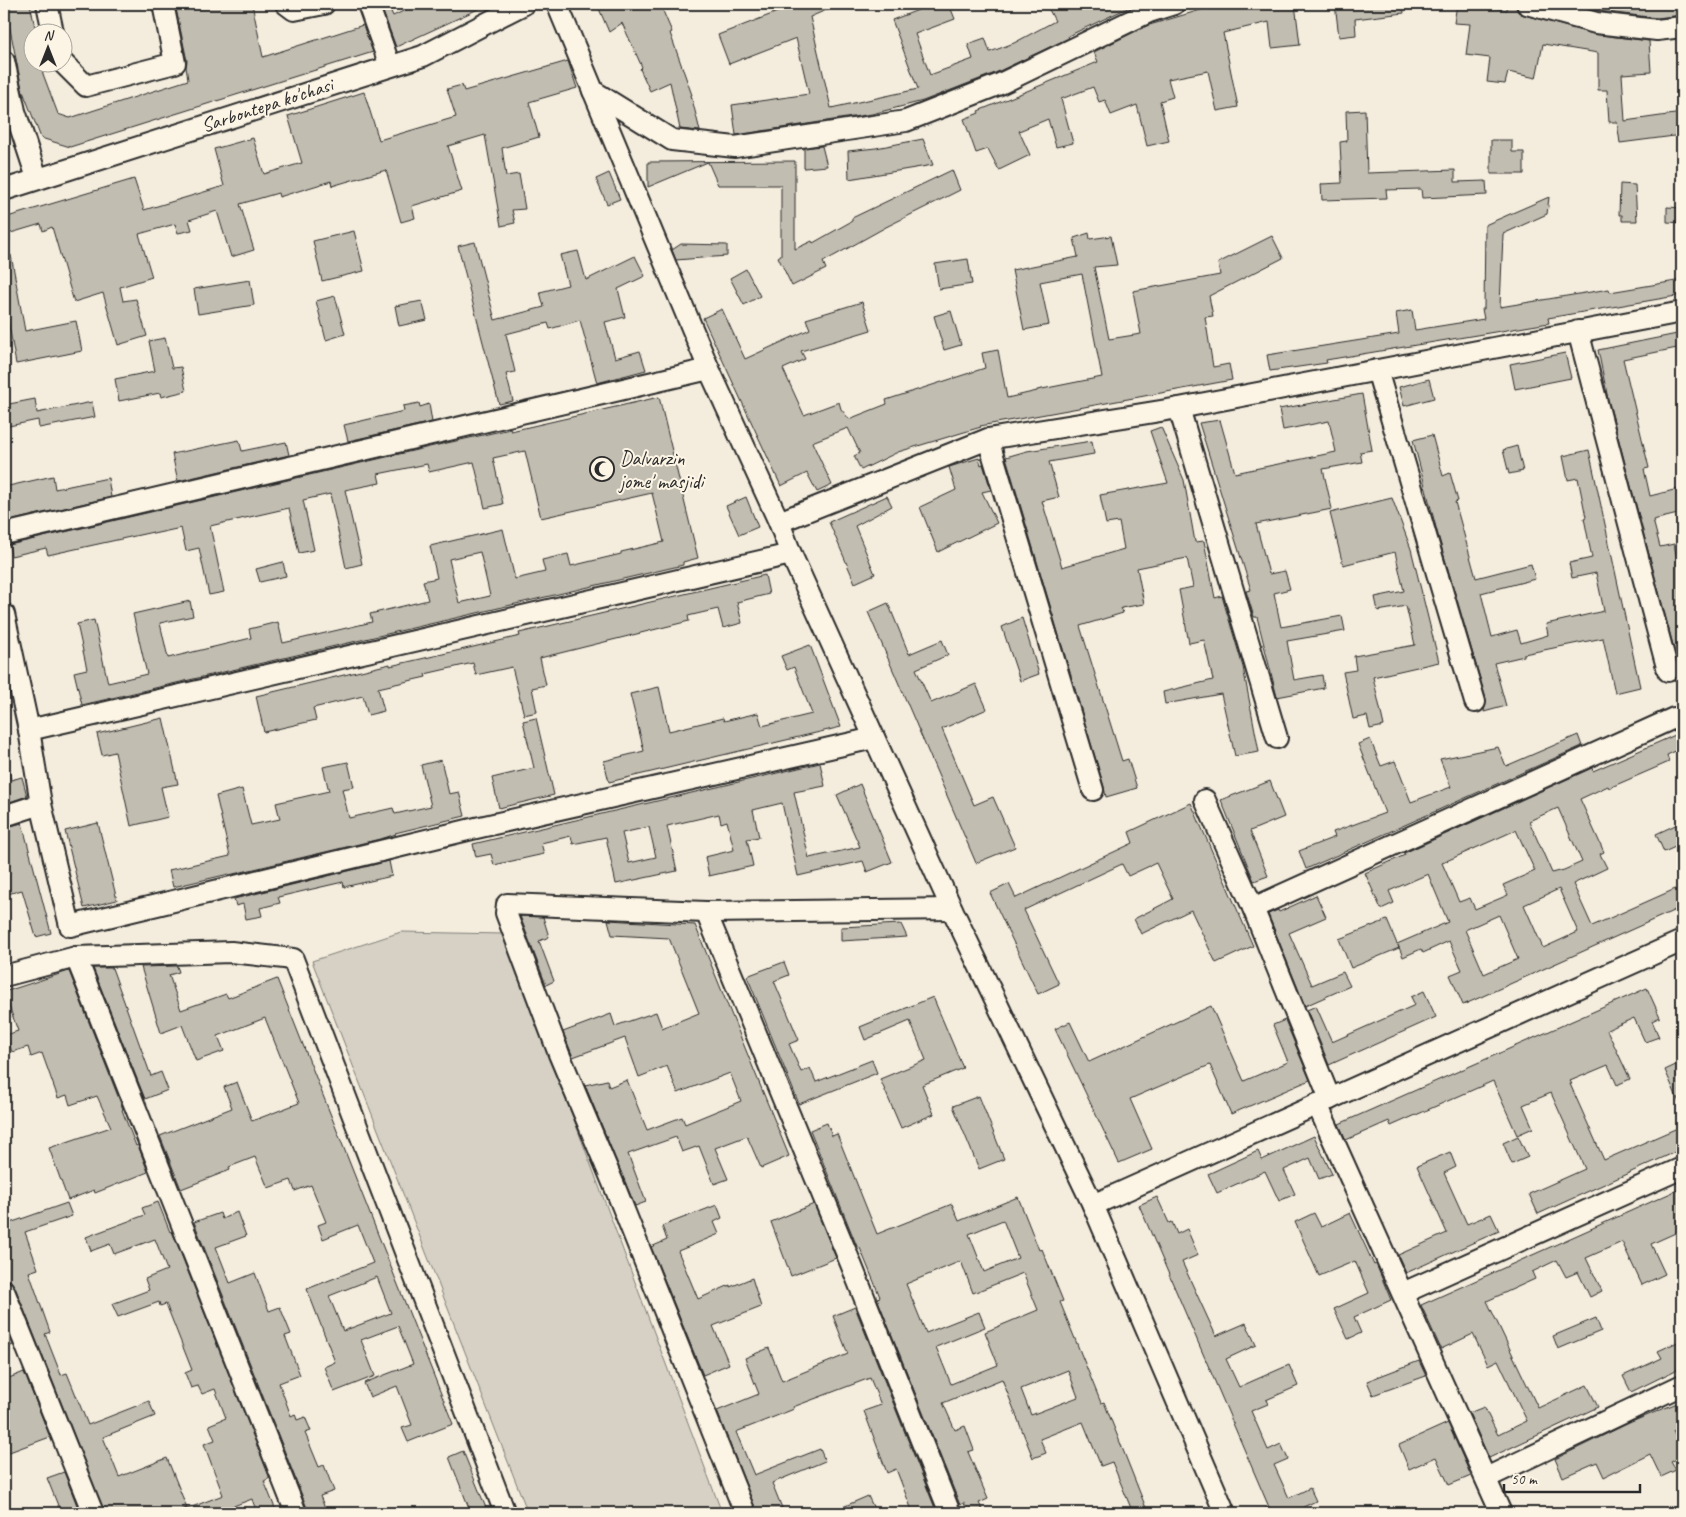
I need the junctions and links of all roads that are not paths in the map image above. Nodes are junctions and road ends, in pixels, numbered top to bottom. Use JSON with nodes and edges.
{"nodes":[{"id":1,"x":47,"y":4,"type":"edge"},
{"id":2,"x":162,"y":4,"type":"edge"},
{"id":3,"x":286,"y":4,"type":"edge"},
{"id":4,"x":324,"y":4,"type":"edge"},
{"id":5,"x":368,"y":4,"type":"edge"},
{"id":6,"x":524,"y":4,"type":"edge"},
{"id":7,"x":557,"y":4,"type":"edge"},
{"id":8,"x":1174,"y":4,"type":"edge"},
{"id":9,"x":1528,"y":4,"type":"edge"},
{"id":10,"x":51,"y":22,"type":"edge"},
{"id":11,"x":1682,"y":27,"type":"edge"},
{"id":12,"x":4,"y":62,"type":"edge"},
{"id":13,"x":390,"y":66,"type":"junction"},
{"id":14,"x":72,"y":72,"type":"edge"},
{"id":15,"x":593,"y":91,"type":"junction"},
{"id":16,"x":37,"y":178,"type":"junction"},
{"id":17,"x":4,"y":190,"type":"edge"},
{"id":18,"x":1682,"y":312,"type":"edge"},
{"id":19,"x":1578,"y":331,"type":"junction"},
{"id":20,"x":709,"y":369,"type":"junction"},
{"id":21,"x":1377,"y":370,"type":"junction"},
{"id":22,"x":1179,"y":408,"type":"junction"},
{"id":23,"x":988,"y":438,"type":"junction"},
{"id":24,"x":779,"y":522,"type":"junction"},
{"id":25,"x":4,"y":534,"type":"edge"},
{"id":26,"x":791,"y":554,"type":"junction"},
{"id":27,"x":4,"y":614,"type":"edge"},
{"id":28,"x":1668,"y":671,"type":"dead end"},
{"id":29,"x":1475,"y":702,"type":"dead end"},
{"id":30,"x":1674,"y":718,"type":"dead end"},
{"id":31,"x":29,"y":730,"type":"junction"},
{"id":32,"x":874,"y":738,"type":"junction"},
{"id":33,"x":1277,"y":738,"type":"dead end"},
{"id":34,"x":1093,"y":790,"type":"dead end"},
{"id":35,"x":1205,"y":800,"type":"dead end"},
{"id":36,"x":41,"y":804,"type":"junction"},
{"id":37,"x":4,"y":816,"type":"edge"},
{"id":38,"x":1254,"y":908,"type":"junction"},
{"id":39,"x":952,"y":909,"type":"junction"},
{"id":40,"x":706,"y":912,"type":"junction"},
{"id":41,"x":1682,"y":941,"type":"edge"},
{"id":42,"x":76,"y":957,"type":"junction"},
{"id":43,"x":4,"y":976,"type":"edge"},
{"id":44,"x":1324,"y":1102,"type":"junction"},
{"id":45,"x":1682,"y":1168,"type":"edge"},
{"id":46,"x":1093,"y":1206,"type":"junction"},
{"id":47,"x":4,"y":1291,"type":"edge"},
{"id":48,"x":1403,"y":1293,"type":"junction"},
{"id":49,"x":1682,"y":1385,"type":"edge"},
{"id":50,"x":1486,"y":1478,"type":"junction"},
{"id":51,"x":92,"y":1513,"type":"edge"},
{"id":52,"x":296,"y":1513,"type":"edge"},
{"id":53,"x":505,"y":1513,"type":"edge"},
{"id":54,"x":745,"y":1513,"type":"edge"},
{"id":55,"x":950,"y":1513,"type":"edge"},
{"id":56,"x":1225,"y":1513,"type":"edge"},
{"id":57,"x":1501,"y":1513,"type":"edge"}],
"edges":[{"from":1,"to":10,"type":"street"},
{"from":2,"to":14,"type":"street"},
{"from":3,"to":4,"type":"street"},
{"from":5,"to":13,"type":"street"},
{"from":6,"to":13,"type":"street","name":"Sarbontepa ko'chasi"},
{"from":7,"to":15,"type":"street"},
{"from":8,"to":15,"type":"street"},
{"from":9,"to":11,"type":"street"},
{"from":12,"to":16,"type":"street"},
{"from":13,"to":16,"type":"street","name":"Sarbontepa ko'chasi"},
{"from":15,"to":20,"type":"street"},
{"from":16,"to":17,"type":"street","name":"Sarbontepa ko'chasi"},
{"from":18,"to":19,"type":"street"},
{"from":19,"to":21,"type":"street"},
{"from":19,"to":28,"type":"street"},
{"from":20,"to":24,"type":"street"},
{"from":20,"to":25,"type":"street"},
{"from":21,"to":22,"type":"street"},
{"from":21,"to":29,"type":"street"},
{"from":22,"to":23,"type":"street"},
{"from":22,"to":33,"type":"street"},
{"from":23,"to":24,"type":"street"},
{"from":23,"to":34,"type":"street"},
{"from":24,"to":26,"type":"street"},
{"from":26,"to":31,"type":"street"},
{"from":26,"to":32,"type":"street"},
{"from":27,"to":31,"type":"street"},
{"from":30,"to":38,"type":"street"},
{"from":31,"to":36,"type":"street"},
{"from":32,"to":36,"type":"street"},
{"from":32,"to":39,"type":"street"},
{"from":35,"to":38,"type":"street"},
{"from":36,"to":37,"type":"street"},
{"from":38,"to":44,"type":"street"},
{"from":39,"to":40,"type":"street"},
{"from":39,"to":46,"type":"street"},
{"from":40,"to":54,"type":"street"},
{"from":40,"to":55,"type":"street"},
{"from":41,"to":44,"type":"street"},
{"from":42,"to":43,"type":"street"},
{"from":42,"to":52,"type":"street"},
{"from":42,"to":53,"type":"street"},
{"from":44,"to":46,"type":"street"},
{"from":44,"to":48,"type":"street"},
{"from":45,"to":48,"type":"street"},
{"from":46,"to":56,"type":"street"},
{"from":47,"to":51,"type":"street"},
{"from":48,"to":50,"type":"street"},
{"from":49,"to":50,"type":"street"},
{"from":50,"to":57,"type":"street"}]}
